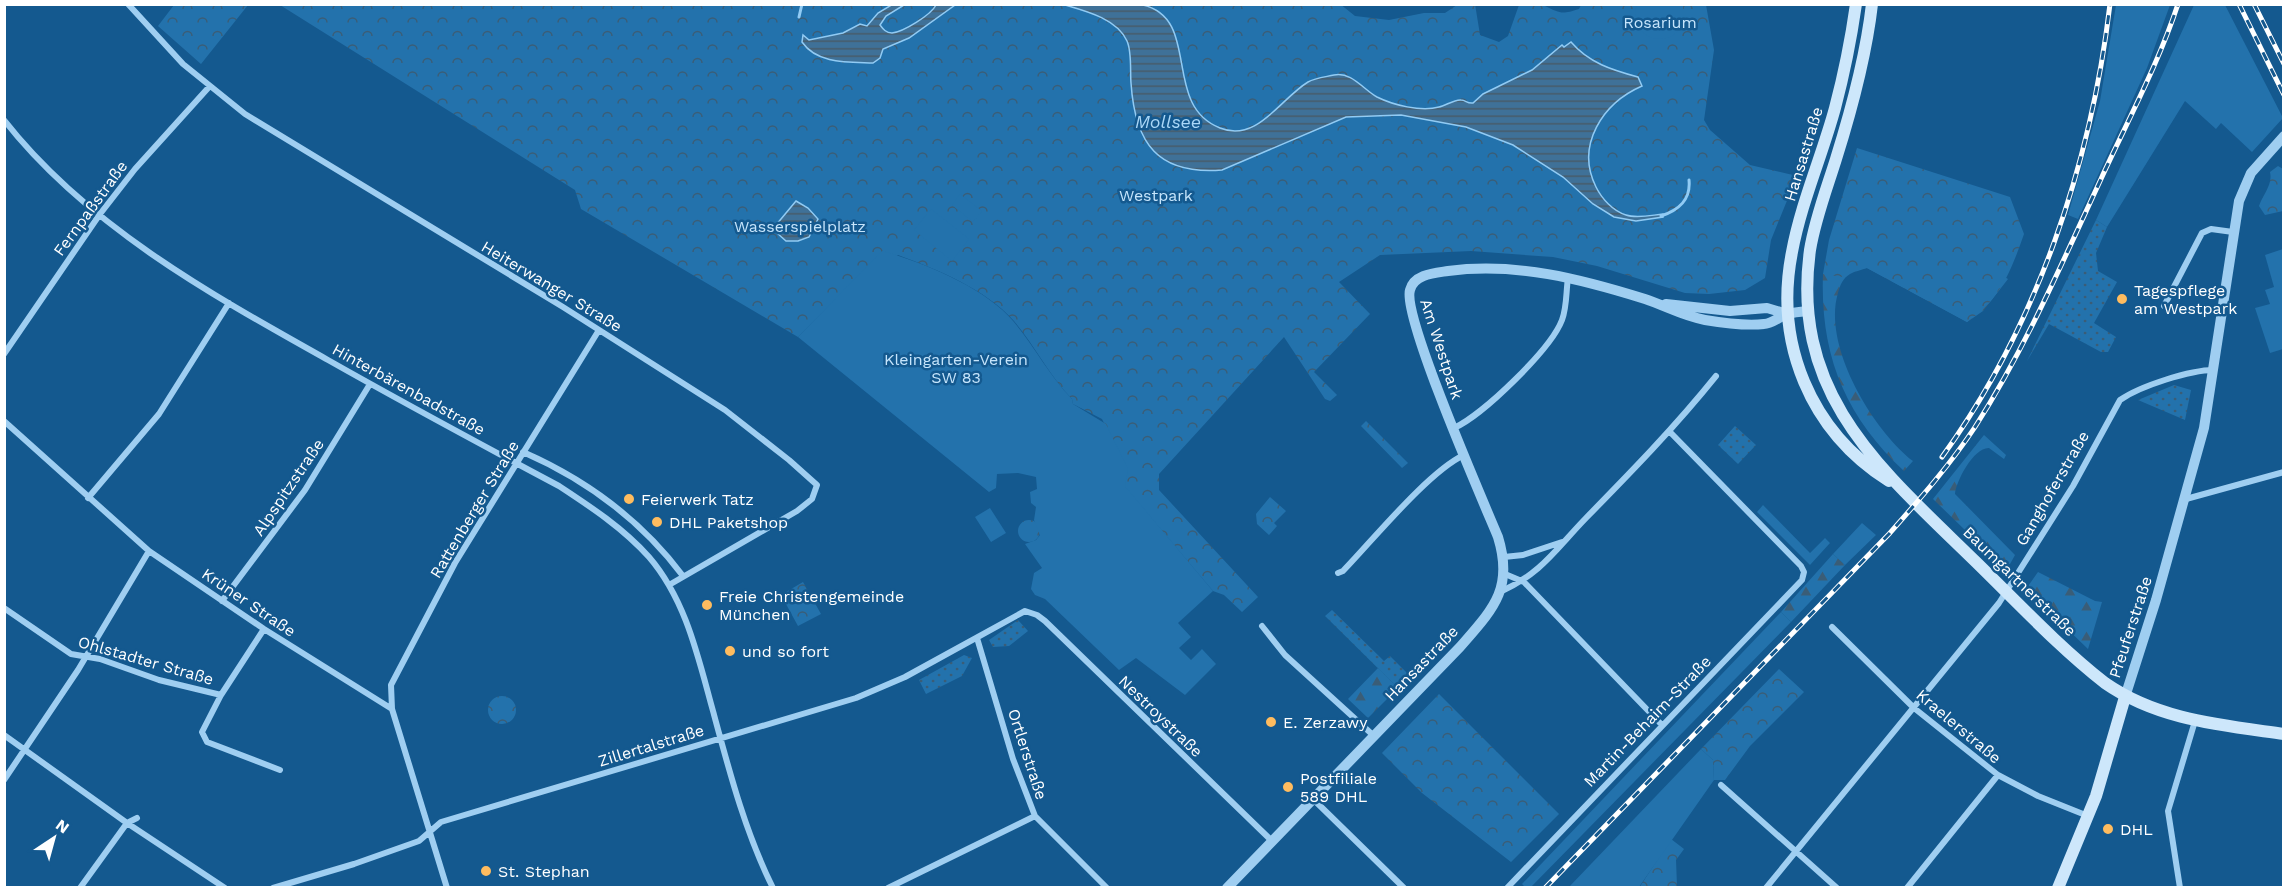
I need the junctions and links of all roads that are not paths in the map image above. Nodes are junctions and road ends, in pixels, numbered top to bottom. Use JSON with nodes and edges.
{"nodes":[{"id":1,"x":128,"y":4,"type":"edge"},
{"id":2,"x":1856,"y":4,"type":"edge"},
{"id":3,"x":1872,"y":4,"type":"edge"},
{"id":4,"x":209,"y":87,"type":"junction"},
{"id":5,"x":4,"y":120,"type":"edge"},
{"id":6,"x":2283,"y":136,"type":"edge"},
{"id":7,"x":100,"y":214,"type":"junction"},
{"id":8,"x":2233,"y":232,"type":"junction"},
{"id":9,"x":1568,"y":277,"type":"junction"},
{"id":10,"x":229,"y":303,"type":"junction"},
{"id":11,"x":1658,"y":303,"type":"junction"},
{"id":12,"x":2164,"y":306,"type":"dead end"},
{"id":13,"x":1807,"y":311,"type":"junction"},
{"id":14,"x":1787,"y":314,"type":"junction"},
{"id":15,"x":600,"y":330,"type":"junction"},
{"id":16,"x":4,"y":354,"type":"edge"},
{"id":17,"x":2214,"y":370,"type":"junction"},
{"id":18,"x":1716,"y":376,"type":"dead end"},
{"id":19,"x":370,"y":384,"type":"junction"},
{"id":20,"x":4,"y":421,"type":"edge"},
{"id":21,"x":1454,"y":428,"type":"junction"},
{"id":22,"x":1670,"y":432,"type":"junction"},
{"id":23,"x":523,"y":452,"type":"junction"},
{"id":24,"x":1465,"y":455,"type":"junction"},
{"id":25,"x":516,"y":463,"type":"junction"},
{"id":26,"x":2283,"y":472,"type":"edge"},
{"id":27,"x":1895,"y":484,"type":"junction"},
{"id":28,"x":88,"y":498,"type":"junction"},
{"id":29,"x":2186,"y":498,"type":"junction"},
{"id":30,"x":1562,"y":541,"type":"junction"},
{"id":31,"x":150,"y":551,"type":"junction"},
{"id":32,"x":1504,"y":557,"type":"junction"},
{"id":33,"x":1338,"y":573,"type":"dead end"},
{"id":34,"x":1505,"y":574,"type":"junction"},
{"id":35,"x":684,"y":576,"type":"junction"},
{"id":36,"x":1524,"y":582,"type":"junction"},
{"id":37,"x":669,"y":585,"type":"junction"},
{"id":38,"x":2007,"y":592,"type":"junction"},
{"id":39,"x":1500,"y":593,"type":"junction"},
{"id":40,"x":222,"y":601,"type":"junction"},
{"id":41,"x":4,"y":608,"type":"edge"},
{"id":42,"x":1030,"y":612,"type":"joint"},
{"id":43,"x":1262,"y":626,"type":"dead end"},
{"id":44,"x":1832,"y":627,"type":"dead end"},
{"id":45,"x":264,"y":629,"type":"junction"},
{"id":46,"x":977,"y":638,"type":"junction"},
{"id":47,"x":83,"y":658,"type":"junction"},
{"id":48,"x":221,"y":695,"type":"junction"},
{"id":49,"x":2125,"y":697,"type":"junction"},
{"id":50,"x":1914,"y":708,"type":"junction"},
{"id":51,"x":392,"y":709,"type":"junction"},
{"id":52,"x":2195,"y":720,"type":"junction"},
{"id":53,"x":1661,"y":724,"type":"junction"},
{"id":54,"x":2283,"y":734,"type":"edge"},
{"id":55,"x":4,"y":735,"type":"edge"},
{"id":56,"x":1374,"y":736,"type":"junction"},
{"id":57,"x":721,"y":738,"type":"junction"},
{"id":58,"x":25,"y":749,"type":"junction"},
{"id":59,"x":280,"y":770,"type":"dead end"},
{"id":60,"x":1998,"y":775,"type":"junction"},
{"id":61,"x":4,"y":780,"type":"edge"},
{"id":62,"x":1721,"y":785,"type":"dead end"},
{"id":63,"x":1313,"y":799,"type":"junction"},
{"id":64,"x":1035,"y":816,"type":"junction"},
{"id":65,"x":2088,"y":816,"type":"junction"},
{"id":66,"x":137,"y":818,"type":"dead end"},
{"id":67,"x":128,"y":823,"type":"junction"},
{"id":68,"x":429,"y":831,"type":"junction"},
{"id":69,"x":1272,"y":841,"type":"junction"},
{"id":70,"x":1796,"y":851,"type":"junction"},
{"id":71,"x":80,"y":888,"type":"edge"},
{"id":72,"x":225,"y":888,"type":"edge"},
{"id":73,"x":273,"y":888,"type":"edge"},
{"id":74,"x":447,"y":888,"type":"edge"},
{"id":75,"x":773,"y":888,"type":"edge"},
{"id":76,"x":888,"y":888,"type":"edge"},
{"id":77,"x":1107,"y":888,"type":"edge"},
{"id":78,"x":1227,"y":888,"type":"edge"},
{"id":79,"x":1404,"y":888,"type":"edge"},
{"id":80,"x":1506,"y":888,"type":"edge"},
{"id":81,"x":1766,"y":888,"type":"edge"},
{"id":82,"x":1837,"y":888,"type":"edge"},
{"id":83,"x":1908,"y":888,"type":"edge"},
{"id":84,"x":2058,"y":888,"type":"edge"},
{"id":85,"x":2180,"y":888,"type":"edge"}],
"edges":[{"from":1,"to":4,"type":"street","name":"Heiterwanger Straße"},
{"from":2,"to":14,"type":"main road","name":"Hansastraße"},
{"from":3,"to":13,"type":"main road","name":"Hansastraße"},
{"from":4,"to":7,"type":"street","name":"Fernpaßstraße"},
{"from":4,"to":15,"type":"street","name":"Heiterwanger Straße"},
{"from":5,"to":7,"type":"street","name":"Hinterbärenbadstraße"},
{"from":6,"to":8,"type":"street"},
{"from":7,"to":10,"type":"street","name":"Hinterbärenbadstraße"},
{"from":7,"to":16,"type":"street","name":"Fernpaßstraße"},
{"from":8,"to":12,"type":"street"},
{"from":8,"to":17,"type":"street"},
{"from":9,"to":11,"type":"street","name":"Am Westpark"},
{"from":9,"to":21,"type":"street"},
{"from":9,"to":21,"type":"street","name":"Am Westpark"},
{"from":10,"to":19,"type":"street","name":"Hinterbärenbadstraße"},
{"from":10,"to":28,"type":"street"},
{"from":11,"to":14,"type":"street","name":"Am Westpark"},
{"from":11,"to":14,"type":"street","name":"Am Westpark"},
{"from":13,"to":14,"type":"street","name":"Am Westpark"},
{"from":13,"to":27,"type":"main road","name":"Baumgartnerstraße"},
{"from":14,"to":27,"type":"main road","name":"Baumgartnerstraße"},
{"from":15,"to":23,"type":"street","name":"Rattenberger Straße"},
{"from":15,"to":35,"type":"street","name":"Heiterwanger Straße"},
{"from":17,"to":29,"type":"street","name":"Pfeuferstraße"},
{"from":17,"to":38,"type":"street","name":"Ganghoferstraße"},
{"from":18,"to":22,"type":"street"},
{"from":19,"to":25,"type":"street","name":"Hinterbärenbadstraße"},
{"from":19,"to":40,"type":"street","name":"Alpspitzstraße"},
{"from":20,"to":28,"type":"street","name":"Krüner Straße"},
{"from":21,"to":24,"type":"street","name":"Am Westpark"},
{"from":22,"to":30,"type":"street"},
{"from":22,"to":53,"type":"street","name":"Martin-Behaim-Straße"},
{"from":23,"to":25,"type":"street","name":"Rattenberger Straße"},
{"from":23,"to":35,"type":"street"},
{"from":24,"to":32,"type":"street","name":"Am Westpark"},
{"from":24,"to":33,"type":"street"},
{"from":25,"to":37,"type":"street","name":"Hinterbärenbadstraße"},
{"from":25,"to":51,"type":"street","name":"Rattenberger Straße"},
{"from":26,"to":29,"type":"street"},
{"from":27,"to":38,"type":"main road","name":"Baumgartnerstraße"},
{"from":28,"to":31,"type":"street","name":"Krüner Straße"},
{"from":29,"to":49,"type":"street","name":"Pfeuferstraße"},
{"from":30,"to":32,"type":"street"},
{"from":30,"to":36,"type":"street"},
{"from":31,"to":40,"type":"street","name":"Krüner Straße"},
{"from":31,"to":47,"type":"street"},
{"from":32,"to":34,"type":"street","name":"Am Westpark"},
{"from":34,"to":36,"type":"street"},
{"from":34,"to":39,"type":"street","name":"Am Westpark"},
{"from":35,"to":37,"type":"street","name":"Heiterwanger Straße"},
{"from":36,"to":39,"type":"street"},
{"from":36,"to":53,"type":"street"},
{"from":37,"to":57,"type":"street","name":"Hinterbärenbadstraße"},
{"from":38,"to":49,"type":"main road","name":"Baumgartnerstraße"},
{"from":38,"to":50,"type":"street","name":"Ganghoferstraße"},
{"from":39,"to":56,"type":"street","name":"Hansastraße"},
{"from":40,"to":45,"type":"street","name":"Krüner Straße"},
{"from":41,"to":47,"type":"street","name":"Ohlstadter Straße"},
{"from":42,"to":46,"type":"street","name":"Zillertalstraße"},
{"from":42,"to":69,"type":"street","name":"Nestroystraße"},
{"from":43,"to":56,"type":"street"},
{"from":44,"to":50,"type":"street","name":"Kraelerstraße"},
{"from":45,"to":48,"type":"street"},
{"from":45,"to":51,"type":"street","name":"Krüner Straße"},
{"from":46,"to":57,"type":"street","name":"Zillertalstraße"},
{"from":46,"to":64,"type":"street","name":"Ortlerstraße"},
{"from":47,"to":48,"type":"street","name":"Ohlstadter Straße"},
{"from":47,"to":58,"type":"street"},
{"from":48,"to":59,"type":"street"},
{"from":49,"to":52,"type":"main road","name":"Baumgartnerstraße"},
{"from":49,"to":65,"type":"main road","name":"Pfeuferstraße"},
{"from":50,"to":60,"type":"street","name":"Kraelerstraße"},
{"from":50,"to":70,"type":"street","name":"Ganghoferstraße"},
{"from":51,"to":68,"type":"street"},
{"from":52,"to":54,"type":"main road","name":"Baumgartnerstraße"},
{"from":52,"to":85,"type":"street"},
{"from":53,"to":80,"type":"street","name":"Martin-Behaim-Straße"},
{"from":55,"to":58,"type":"street"},
{"from":56,"to":63,"type":"street","name":"Hansastraße"},
{"from":57,"to":68,"type":"street","name":"Zillertalstraße"},
{"from":57,"to":75,"type":"street","name":"Hinterbärenbadstraße"},
{"from":58,"to":61,"type":"street"},
{"from":58,"to":67,"type":"street"},
{"from":60,"to":65,"type":"street","name":"Kraelerstraße"},
{"from":60,"to":83,"type":"street"},
{"from":62,"to":70,"type":"street"},
{"from":63,"to":69,"type":"street","name":"Hansastraße"},
{"from":63,"to":79,"type":"street"},
{"from":64,"to":76,"type":"street"},
{"from":64,"to":77,"type":"street","name":"Ortlerstraße"},
{"from":65,"to":84,"type":"main road","name":"Pfeuferstraße"},
{"from":66,"to":67,"type":"street"},
{"from":67,"to":71,"type":"street"},
{"from":67,"to":72,"type":"street"},
{"from":68,"to":73,"type":"street","name":"Zillertalstraße"},
{"from":68,"to":74,"type":"street"},
{"from":69,"to":78,"type":"street","name":"Hansastraße"},
{"from":70,"to":81,"type":"street","name":"Ganghoferstraße"},
{"from":70,"to":82,"type":"street"}]}
